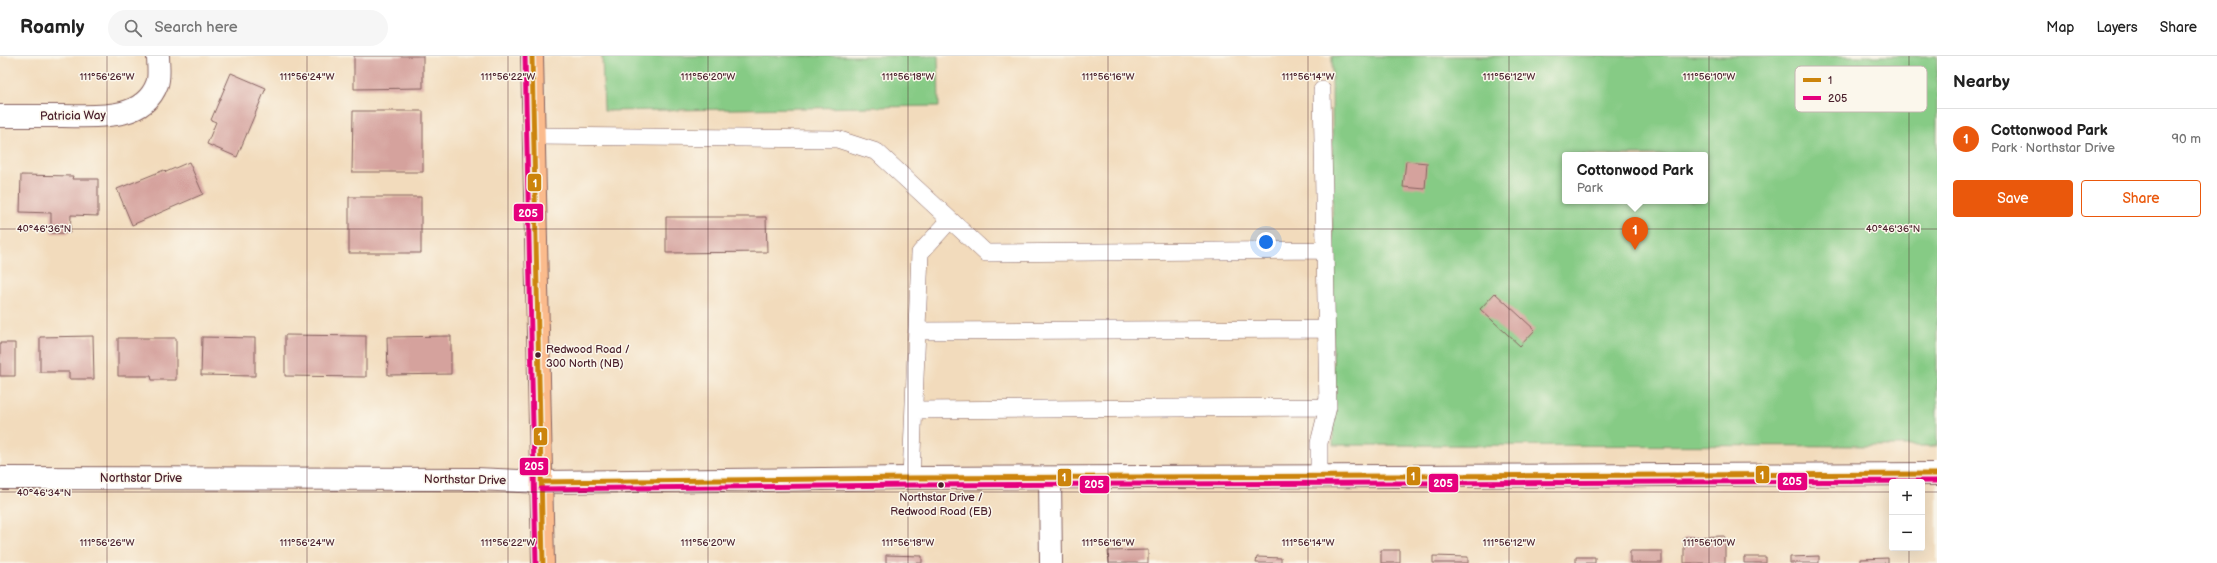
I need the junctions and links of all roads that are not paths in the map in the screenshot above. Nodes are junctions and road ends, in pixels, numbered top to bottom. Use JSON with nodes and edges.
{"nodes":[{"id":1,"x":158,"y":56,"type":"edge"},
{"id":2,"x":532,"y":56,"type":"edge"},
{"id":3,"x":1322,"y":90,"type":"dead end"},
{"id":4,"x":0,"y":116,"type":"edge"},
{"id":5,"x":534,"y":136,"type":"junction"},
{"id":6,"x":950,"y":220,"type":"junction"},
{"id":7,"x":1325,"y":250,"type":"junction"},
{"id":8,"x":1326,"y":329,"type":"junction"},
{"id":9,"x":917,"y":331,"type":"junction"},
{"id":10,"x":1328,"y":407,"type":"junction"},
{"id":11,"x":914,"y":410,"type":"junction"},
{"id":12,"x":1937,"y":474,"type":"edge"},
{"id":13,"x":1319,"y":477,"type":"junction"},
{"id":14,"x":0,"y":478,"type":"edge"},
{"id":15,"x":911,"y":478,"type":"junction"},
{"id":16,"x":1050,"y":479,"type":"junction"},
{"id":17,"x":541,"y":482,"type":"junction"},
{"id":18,"x":543,"y":563,"type":"edge"},
{"id":19,"x":1051,"y":563,"type":"edge"}],
"edges":[{"from":1,"to":4,"type":"street","name":"Patricia Way"},
{"from":2,"to":5,"type":"main road"},
{"from":3,"to":7,"type":"lane"},
{"from":5,"to":6,"type":"lane"},
{"from":5,"to":17,"type":"main road"},
{"from":6,"to":7,"type":"lane"},
{"from":6,"to":9,"type":"lane"},
{"from":7,"to":8,"type":"lane"},
{"from":8,"to":9,"type":"lane"},
{"from":8,"to":10,"type":"lane"},
{"from":9,"to":11,"type":"lane"},
{"from":10,"to":11,"type":"lane"},
{"from":10,"to":13,"type":"lane"},
{"from":11,"to":15,"type":"lane"},
{"from":12,"to":13,"type":"street","name":"Northstar Drive"},
{"from":13,"to":16,"type":"street","name":"Northstar Drive"},
{"from":14,"to":17,"type":"street","name":"Northstar Drive"},
{"from":15,"to":16,"type":"street","name":"Northstar Drive"},
{"from":15,"to":17,"type":"street","name":"Northstar Drive"},
{"from":16,"to":19,"type":"street"},
{"from":17,"to":18,"type":"main road"}]}
